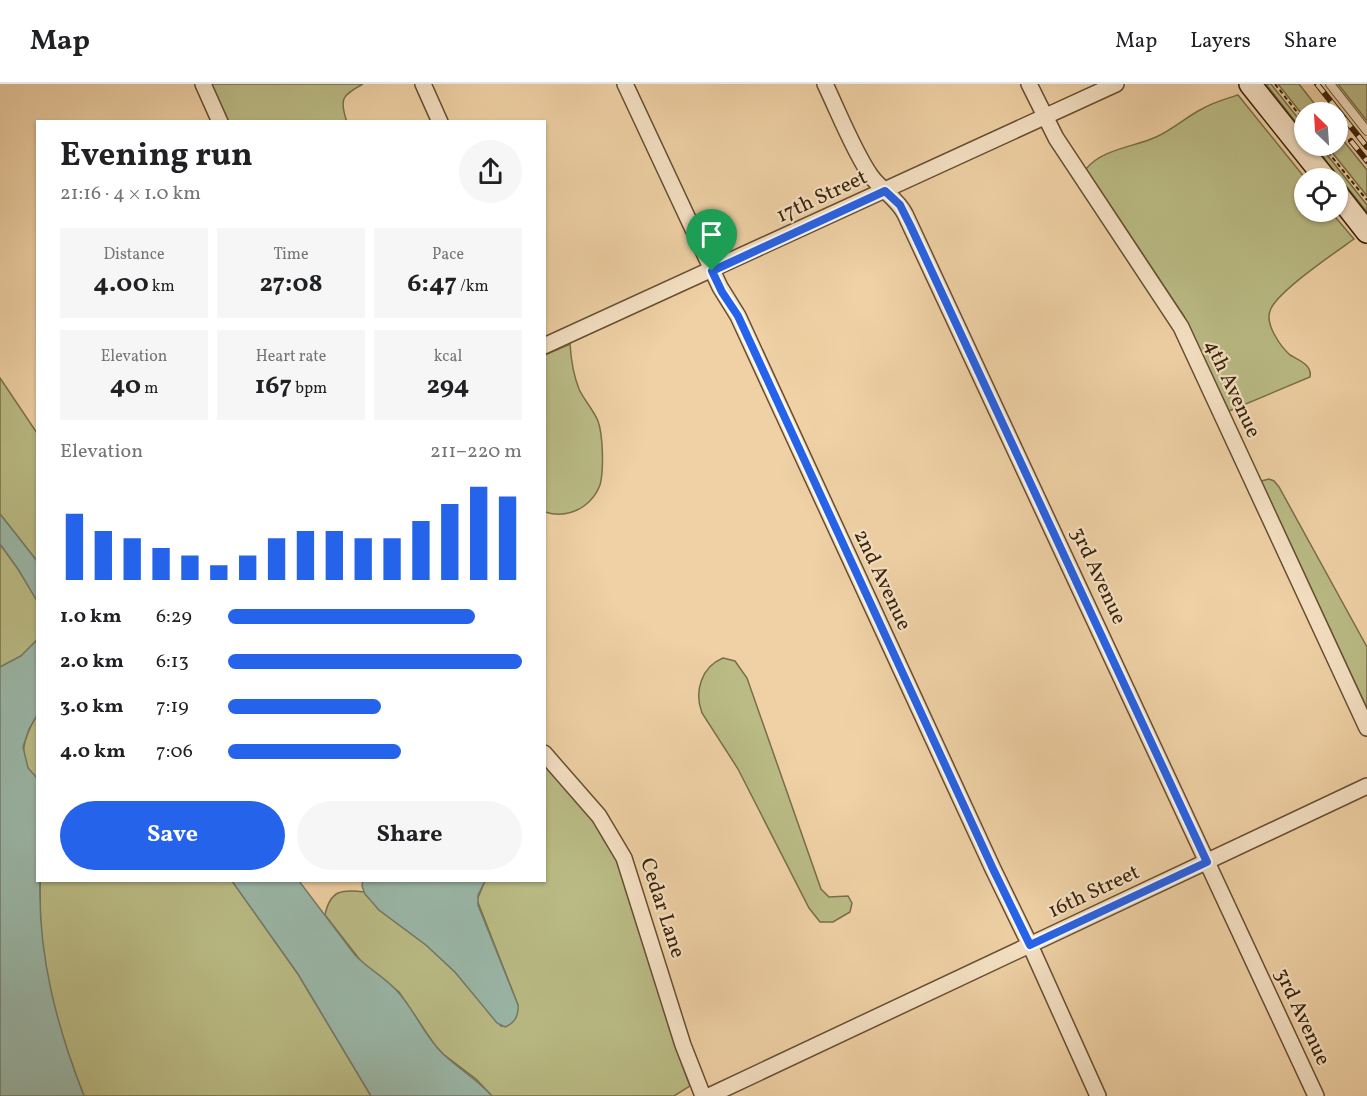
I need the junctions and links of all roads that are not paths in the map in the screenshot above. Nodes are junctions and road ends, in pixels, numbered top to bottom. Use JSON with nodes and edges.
{"nodes":[{"id":1,"x":203,"y":84,"type":"edge"},
{"id":2,"x":423,"y":84,"type":"edge"},
{"id":3,"x":625,"y":84,"type":"edge"},
{"id":4,"x":825,"y":84,"type":"edge"},
{"id":5,"x":1029,"y":84,"type":"edge"},
{"id":6,"x":1116,"y":84,"type":"edge"},
{"id":7,"x":1250,"y":84,"type":"edge"},
{"id":8,"x":1330,"y":84,"type":"edge"},
{"id":9,"x":1045,"y":118,"type":"junction"},
{"id":10,"x":219,"y":120,"type":"edge"},
{"id":11,"x":439,"y":120,"type":"edge"},
{"id":12,"x":1367,"y":131,"type":"edge"},
{"id":13,"x":1317,"y":168,"type":"edge"},
{"id":14,"x":885,"y":191,"type":"junction"},
{"id":15,"x":1348,"y":208,"type":"edge"},
{"id":16,"x":1367,"y":232,"type":"edge"},
{"id":17,"x":712,"y":271,"type":"junction"},
{"id":18,"x":546,"y":346,"type":"edge"},
{"id":19,"x":1367,"y":728,"type":"edge"},
{"id":20,"x":546,"y":755,"type":"edge"},
{"id":21,"x":1367,"y":786,"type":"edge"},
{"id":22,"x":1207,"y":862,"type":"junction"},
{"id":23,"x":1030,"y":945,"type":"junction"},
{"id":24,"x":703,"y":1096,"type":"edge"},
{"id":25,"x":709,"y":1096,"type":"edge"},
{"id":26,"x":1098,"y":1096,"type":"edge"},
{"id":27,"x":1316,"y":1096,"type":"edge"}],
"edges":[{"from":1,"to":10,"type":"street"},
{"from":2,"to":11,"type":"street"},
{"from":3,"to":17,"type":"street","name":"2nd Avenue"},
{"from":4,"to":14,"type":"street","name":"3rd Avenue"},
{"from":5,"to":9,"type":"street","name":"4th Avenue"},
{"from":6,"to":9,"type":"street","name":"17th Street"},
{"from":7,"to":13,"type":"street"},
{"from":8,"to":12,"type":"lane"},
{"from":9,"to":14,"type":"street","name":"17th Street"},
{"from":9,"to":19,"type":"street","name":"4th Avenue"},
{"from":14,"to":17,"type":"street","name":"17th Street"},
{"from":14,"to":22,"type":"street","name":"3rd Avenue"},
{"from":15,"to":16,"type":"street"},
{"from":17,"to":18,"type":"street","name":"17th Street"},
{"from":17,"to":23,"type":"street","name":"2nd Avenue"},
{"from":20,"to":24,"type":"street","name":"Cedar Lane"},
{"from":21,"to":22,"type":"street","name":"16th Street"},
{"from":22,"to":23,"type":"street","name":"16th Street"},
{"from":22,"to":27,"type":"street","name":"3rd Avenue"},
{"from":23,"to":25,"type":"street","name":"16th Street"},
{"from":23,"to":26,"type":"street","name":"2nd Avenue"}]}
